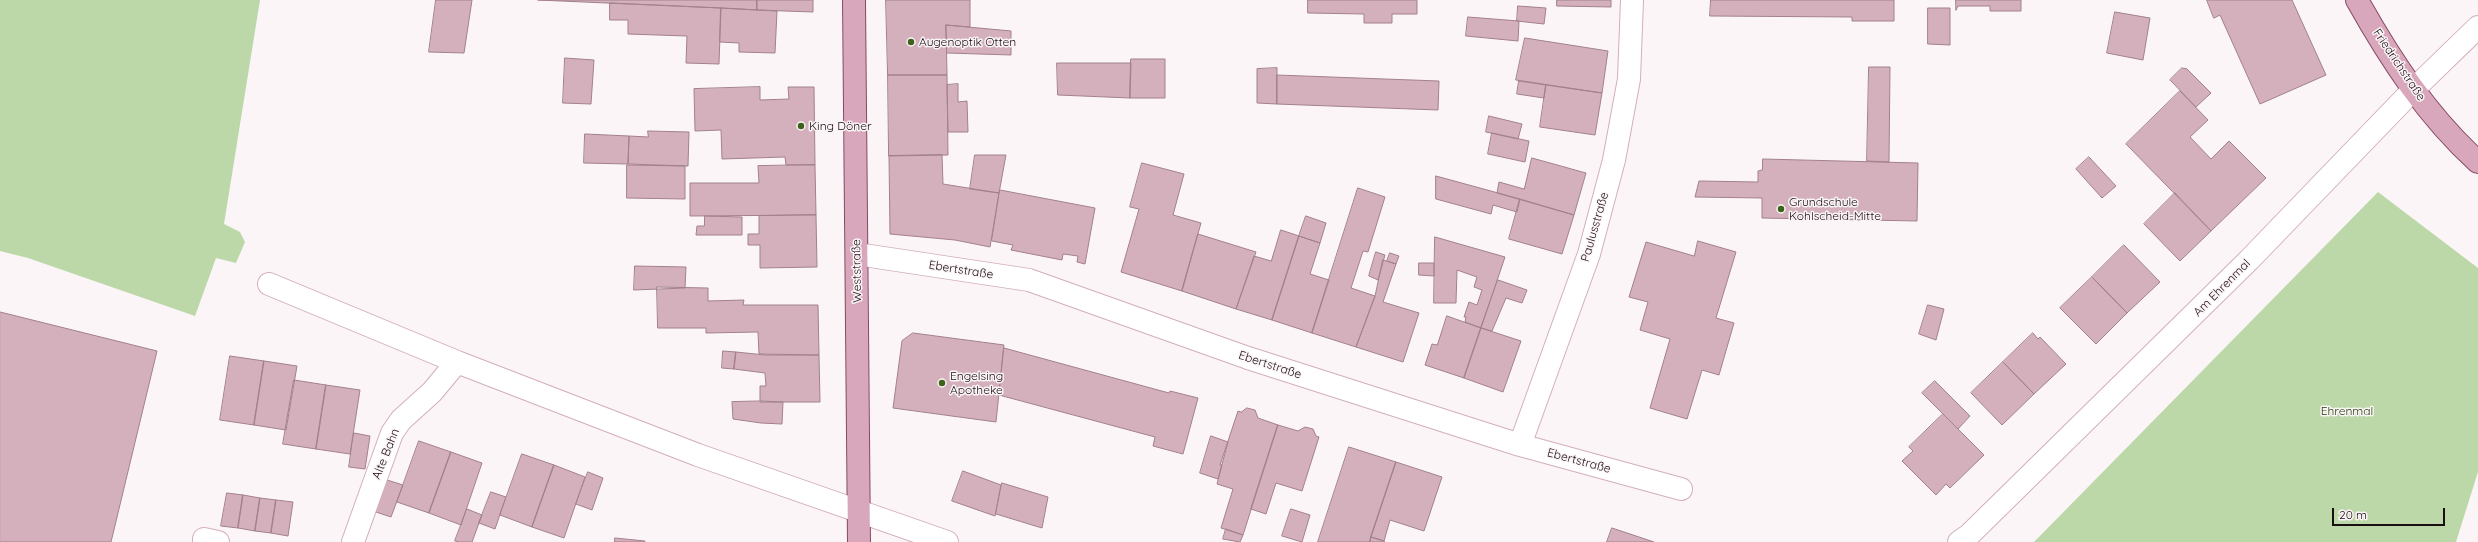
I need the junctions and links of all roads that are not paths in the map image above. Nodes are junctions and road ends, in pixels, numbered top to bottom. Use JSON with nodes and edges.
{"nodes":[{"id":1,"x":854,"y":0,"type":"edge"},
{"id":2,"x":1632,"y":0,"type":"edge"},
{"id":3,"x":2357,"y":0,"type":"edge"},
{"id":4,"x":2478,"y":27,"type":"edge"},
{"id":5,"x":2413,"y":90,"type":"junction"},
{"id":6,"x":2478,"y":162,"type":"edge"},
{"id":7,"x":857,"y":254,"type":"junction"},
{"id":8,"x":268,"y":284,"type":"dead end"},
{"id":9,"x":457,"y":362,"type":"junction"},
{"id":10,"x":1520,"y":445,"type":"junction"},
{"id":11,"x":1681,"y":489,"type":"dead end"},
{"id":12,"x":860,"y":512,"type":"junction"},
{"id":13,"x":353,"y":542,"type":"edge"},
{"id":14,"x":859,"y":542,"type":"edge"},
{"id":15,"x":947,"y":542,"type":"edge"},
{"id":16,"x":1959,"y":542,"type":"edge"}],
"edges":[{"from":1,"to":7,"type":"main road","name":"Weststraße"},
{"from":2,"to":10,"type":"street","name":"Paulusstraße"},
{"from":3,"to":5,"type":"main road","name":"Friedrichstraße"},
{"from":4,"to":5,"type":"street","name":"Am Ehrenmal"},
{"from":5,"to":6,"type":"main road","name":"Friedrichstraße"},
{"from":5,"to":16,"type":"street","name":"Am Ehrenmal"},
{"from":7,"to":10,"type":"street","name":"Ebertstraße"},
{"from":7,"to":12,"type":"main road","name":"Weststraße"},
{"from":8,"to":9,"type":"street"},
{"from":9,"to":12,"type":"street"},
{"from":9,"to":13,"type":"street","name":"Alte Bahn"},
{"from":10,"to":11,"type":"street","name":"Ebertstraße"},
{"from":12,"to":14,"type":"main road","name":"Weststraße"},
{"from":12,"to":15,"type":"street"}]}
